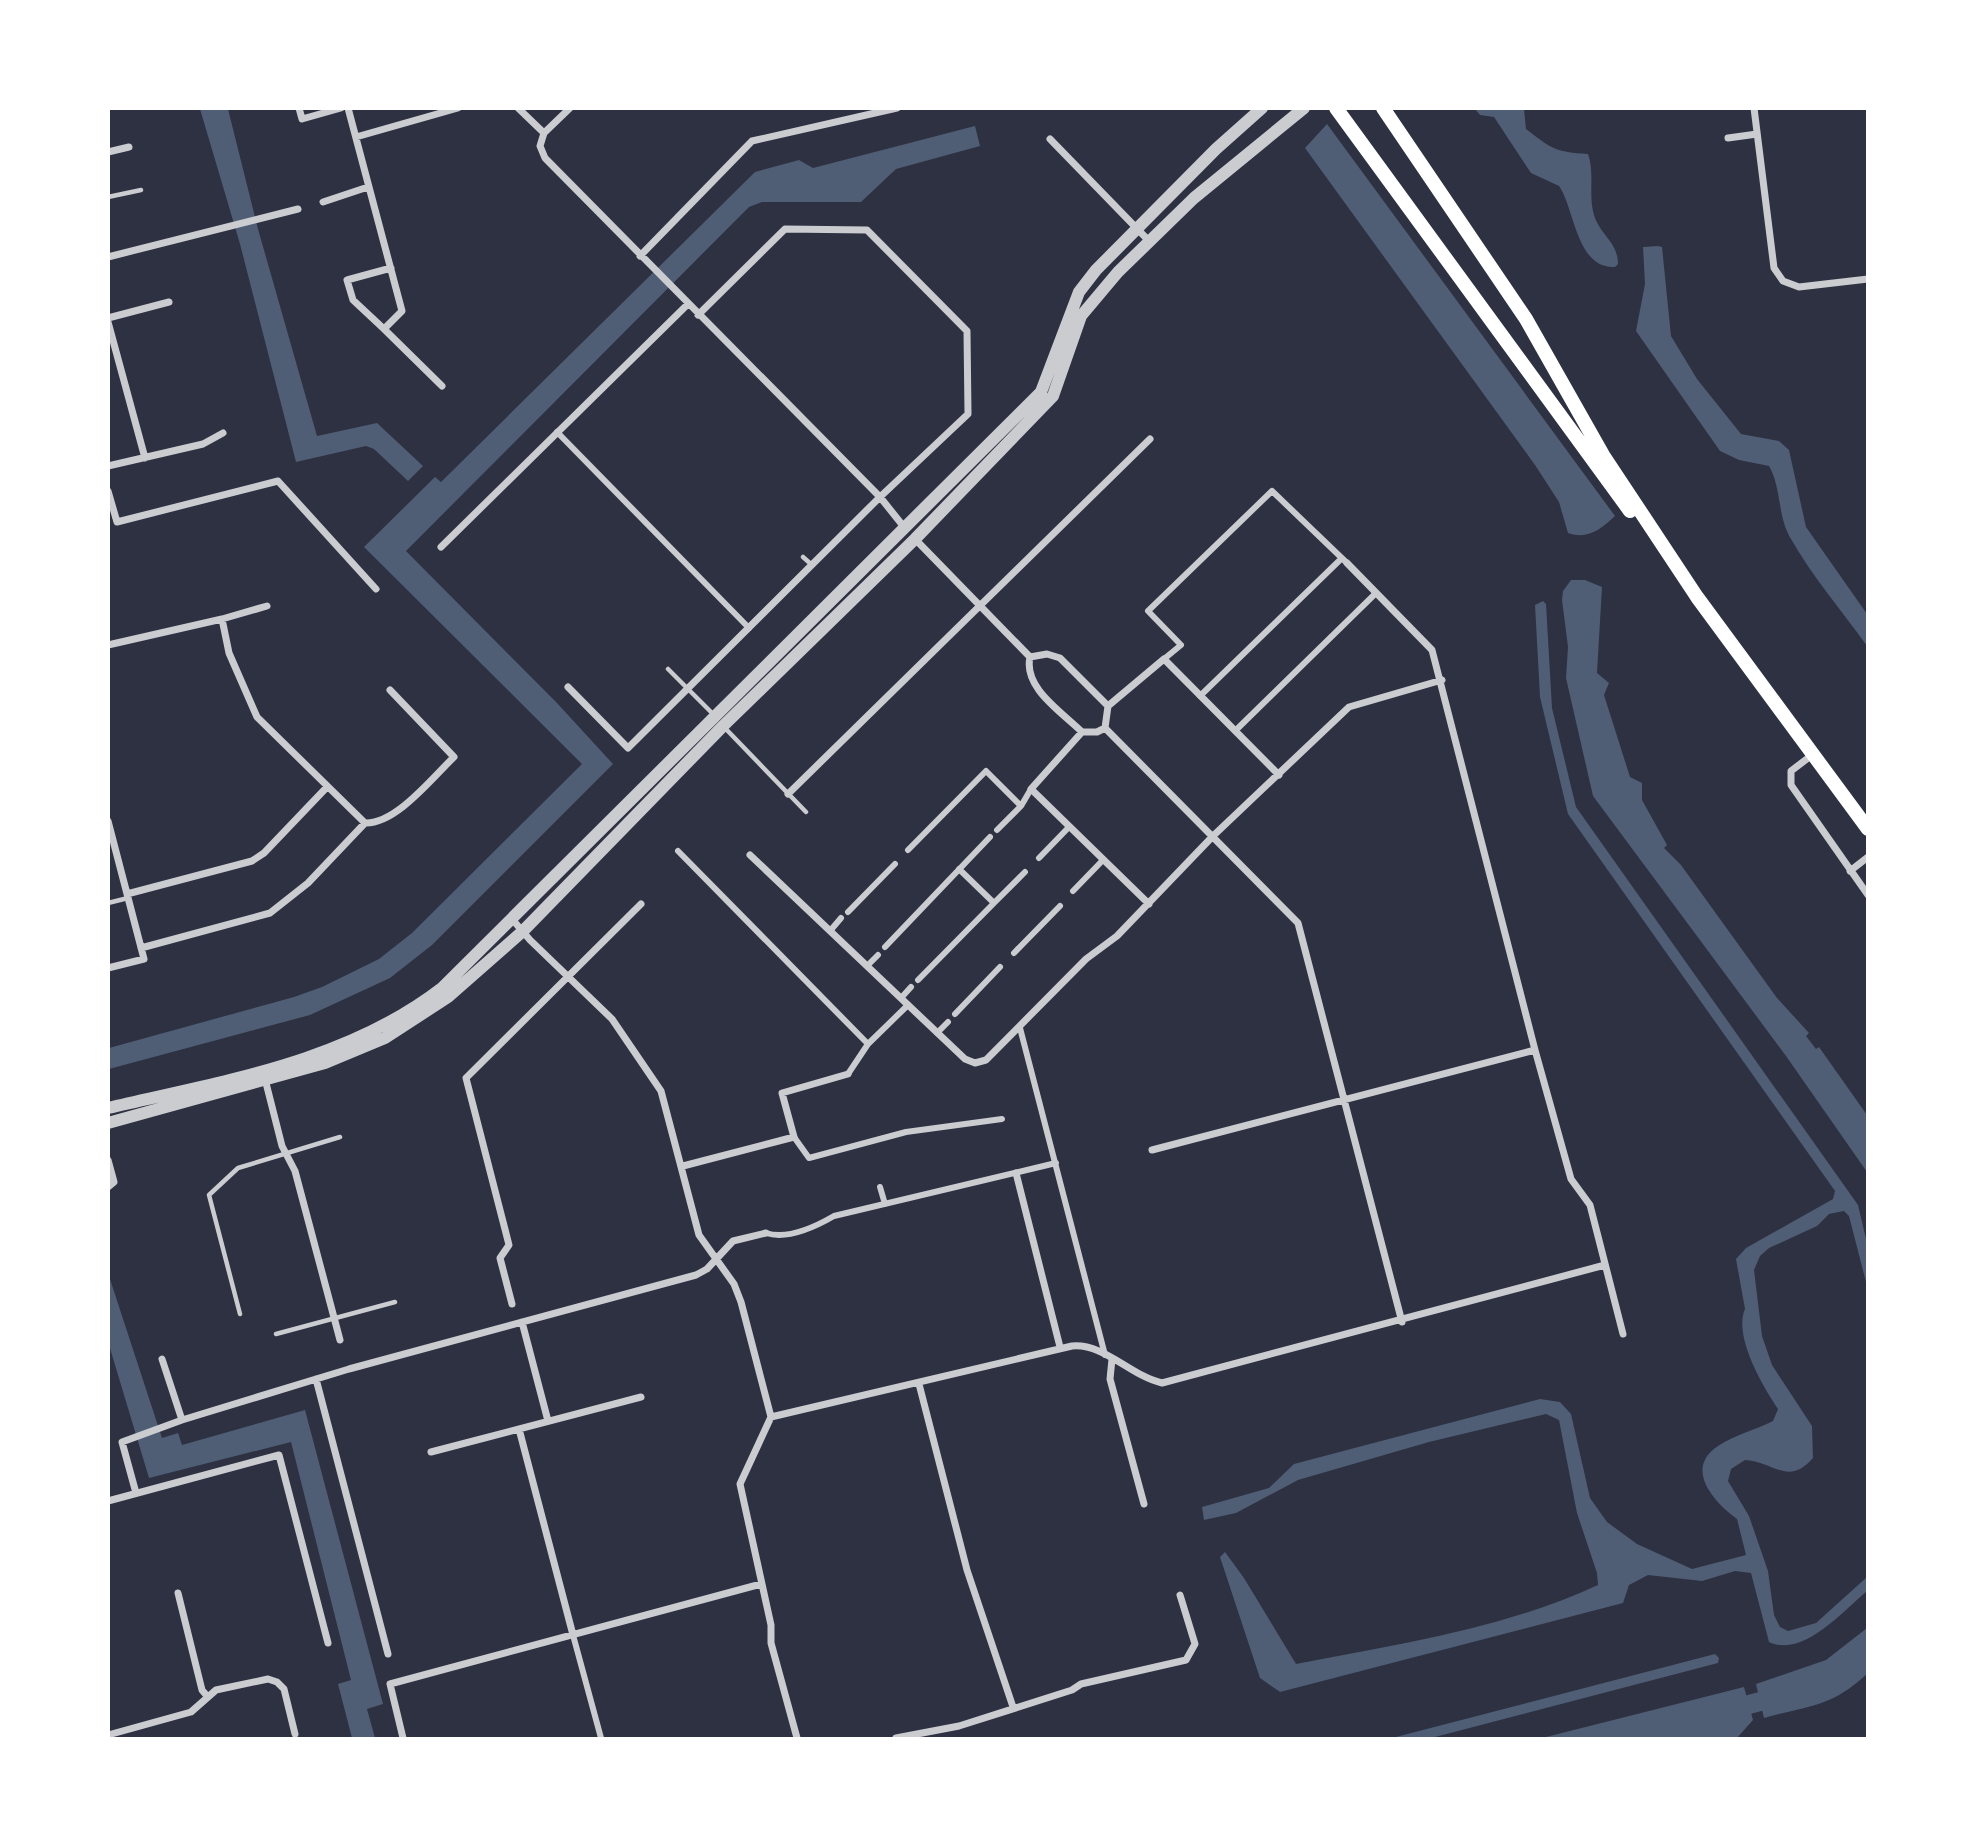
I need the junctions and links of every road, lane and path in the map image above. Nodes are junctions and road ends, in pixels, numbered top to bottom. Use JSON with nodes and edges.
{"nodes":[{"id":1,"x":299,"y":108,"type":"edge"},
{"id":2,"x":341,"y":108,"type":"edge"},
{"id":3,"x":348,"y":108,"type":"edge"},
{"id":4,"x":458,"y":108,"type":"edge"},
{"id":5,"x":518,"y":108,"type":"edge"},
{"id":6,"x":569,"y":108,"type":"edge"},
{"id":7,"x":897,"y":108,"type":"edge"},
{"id":8,"x":1262,"y":108,"type":"edge"},
{"id":9,"x":1304,"y":108,"type":"edge"},
{"id":10,"x":1336,"y":108,"type":"edge"},
{"id":11,"x":1383,"y":108,"type":"edge"},
{"id":12,"x":1754,"y":108,"type":"edge"},
{"id":13,"x":544,"y":133,"type":"junction"},
{"id":14,"x":1757,"y":134,"type":"junction"},
{"id":15,"x":356,"y":137,"type":"junction"},
{"id":16,"x":1728,"y":138,"type":"dead end"},
{"id":17,"x":1050,"y":139,"type":"dead end"},
{"id":18,"x":129,"y":147,"type":"dead end"},
{"id":19,"x":108,"y":152,"type":"edge"},
{"id":20,"x":368,"y":187,"type":"junction"},
{"id":21,"x":141,"y":190,"type":"dead end"},
{"id":22,"x":108,"y":197,"type":"edge"},
{"id":23,"x":323,"y":202,"type":"dead end"},
{"id":24,"x":298,"y":209,"type":"dead end"},
{"id":25,"x":1136,"y":229,"type":"junction"},
{"id":26,"x":1149,"y":241,"type":"junction"},
{"id":27,"x":640,"y":256,"type":"junction"},
{"id":28,"x":108,"y":257,"type":"edge"},
{"id":29,"x":391,"y":268,"type":"junction"},
{"id":30,"x":1867,"y":279,"type":"edge"},
{"id":31,"x":169,"y":302,"type":"dead end"},
{"id":32,"x":688,"y":304,"type":"junction"},
{"id":33,"x":698,"y":315,"type":"junction"},
{"id":34,"x":108,"y":320,"type":"edge"},
{"id":35,"x":384,"y":328,"type":"junction"},
{"id":36,"x":442,"y":386,"type":"dead end"},
{"id":37,"x":557,"y":432,"type":"junction"},
{"id":38,"x":223,"y":433,"type":"dead end"},
{"id":39,"x":1150,"y":439,"type":"dead end"},
{"id":40,"x":145,"y":458,"type":"junction"},
{"id":41,"x":108,"y":466,"type":"edge"},
{"id":42,"x":108,"y":491,"type":"edge"},
{"id":43,"x":880,"y":497,"type":"junction"},
{"id":44,"x":904,"y":527,"type":"junction"},
{"id":45,"x":915,"y":539,"type":"junction"},
{"id":46,"x":440,"y":547,"type":"dead end"},
{"id":47,"x":803,"y":557,"type":"dead end"},
{"id":48,"x":1345,"y":560,"type":"junction"},
{"id":49,"x":812,"y":565,"type":"junction"},
{"id":50,"x":376,"y":589,"type":"dead end"},
{"id":51,"x":1377,"y":593,"type":"junction"},
{"id":52,"x":1698,"y":597,"type":"junction"},
{"id":53,"x":267,"y":606,"type":"dead end"},
{"id":54,"x":982,"y":607,"type":"junction"},
{"id":55,"x":222,"y":618,"type":"junction"},
{"id":56,"x":749,"y":628,"type":"junction"},
{"id":57,"x":108,"y":645,"type":"edge"},
{"id":58,"x":1030,"y":657,"type":"junction"},
{"id":59,"x":1164,"y":659,"type":"junction"},
{"id":60,"x":668,"y":668,"type":"dead end"},
{"id":61,"x":1442,"y":680,"type":"junction"},
{"id":62,"x":568,"y":687,"type":"dead end"},
{"id":63,"x":688,"y":688,"type":"junction"},
{"id":64,"x":390,"y":690,"type":"dead end"},
{"id":65,"x":1200,"y":696,"type":"junction"},
{"id":66,"x":1108,"y":706,"type":"junction"},
{"id":67,"x":719,"y":721,"type":"junction"},
{"id":68,"x":1104,"y":728,"type":"junction"},
{"id":69,"x":1235,"y":731,"type":"junction"},
{"id":70,"x":1082,"y":732,"type":"junction"},
{"id":71,"x":1812,"y":755,"type":"junction"},
{"id":72,"x":1279,"y":775,"type":"junction"},
{"id":73,"x":327,"y":787,"type":"junction"},
{"id":74,"x":1031,"y":789,"type":"junction"},
{"id":75,"x":788,"y":794,"type":"junction"},
{"id":76,"x":1021,"y":806,"type":"junction"},
{"id":77,"x":806,"y":811,"type":"dead end"},
{"id":78,"x":108,"y":821,"type":"edge"},
{"id":79,"x":365,"y":823,"type":"junction"},
{"id":80,"x":1069,"y":827,"type":"junction"},
{"id":81,"x":1867,"y":829,"type":"edge"},
{"id":82,"x":997,"y":830,"type":"dead end"},
{"id":83,"x":1213,"y":836,"type":"junction"},
{"id":84,"x":990,"y":837,"type":"dead end"},
{"id":85,"x":908,"y":850,"type":"dead end"},
{"id":86,"x":678,"y":851,"type":"dead end"},
{"id":87,"x":750,"y":855,"type":"dead end"},
{"id":88,"x":1867,"y":857,"type":"edge"},
{"id":89,"x":1039,"y":858,"type":"dead end"},
{"id":90,"x":1103,"y":860,"type":"junction"},
{"id":91,"x":895,"y":864,"type":"dead end"},
{"id":92,"x":960,"y":869,"type":"junction"},
{"id":93,"x":1850,"y":871,"type":"junction"},
{"id":94,"x":1025,"y":872,"type":"dead end"},
{"id":95,"x":1073,"y":891,"type":"dead end"},
{"id":96,"x":1867,"y":895,"type":"edge"},
{"id":97,"x":128,"y":896,"type":"junction"},
{"id":98,"x":108,"y":903,"type":"edge"},
{"id":99,"x":994,"y":903,"type":"junction"},
{"id":100,"x":641,"y":904,"type":"dead end"},
{"id":101,"x":1149,"y":904,"type":"junction"},
{"id":102,"x":1060,"y":906,"type":"dead end"},
{"id":103,"x":848,"y":912,"type":"dead end"},
{"id":104,"x":841,"y":918,"type":"dead end"},
{"id":105,"x":512,"y":919,"type":"junction"},
{"id":106,"x":830,"y":931,"type":"junction"},
{"id":107,"x":527,"y":935,"type":"junction"},
{"id":108,"x":885,"y":947,"type":"dead end"},
{"id":109,"x":141,"y":948,"type":"junction"},
{"id":110,"x":1014,"y":953,"type":"dead end"},
{"id":111,"x":878,"y":955,"type":"dead end"},
{"id":112,"x":867,"y":966,"type":"junction"},
{"id":113,"x":1000,"y":967,"type":"dead end"},
{"id":114,"x":108,"y":968,"type":"edge"},
{"id":115,"x":570,"y":977,"type":"junction"},
{"id":116,"x":918,"y":980,"type":"dead end"},
{"id":117,"x":911,"y":987,"type":"dead end"},
{"id":118,"x":901,"y":998,"type":"junction"},
{"id":119,"x":908,"y":1004,"type":"junction"},
{"id":120,"x":954,"y":1014,"type":"dead end"},
{"id":121,"x":948,"y":1022,"type":"dead end"},
{"id":122,"x":1020,"y":1028,"type":"junction"},
{"id":123,"x":937,"y":1032,"type":"junction"},
{"id":124,"x":869,"y":1044,"type":"junction"},
{"id":125,"x":1535,"y":1050,"type":"junction"},
{"id":126,"x":848,"y":1074,"type":"joint"},
{"id":127,"x":264,"y":1076,"type":"junction"},
{"id":128,"x":1343,"y":1099,"type":"junction"},
{"id":129,"x":108,"y":1108,"type":"edge"},
{"id":130,"x":1002,"y":1119,"type":"dead end"},
{"id":131,"x":108,"y":1123,"type":"edge"},
{"id":132,"x":340,"y":1137,"type":"dead end"},
{"id":133,"x":794,"y":1137,"type":"junction"},
{"id":134,"x":1152,"y":1150,"type":"dead end"},
{"id":135,"x":287,"y":1154,"type":"junction"},
{"id":136,"x":108,"y":1160,"type":"edge"},
{"id":137,"x":1056,"y":1163,"type":"junction"},
{"id":138,"x":683,"y":1166,"type":"junction"},
{"id":139,"x":1016,"y":1173,"type":"junction"},
{"id":140,"x":880,"y":1187,"type":"dead end"},
{"id":141,"x":108,"y":1188,"type":"edge"},
{"id":142,"x":885,"y":1204,"type":"junction"},
{"id":143,"x":765,"y":1233,"type":"joint"},
{"id":144,"x":717,"y":1260,"type":"junction"},
{"id":145,"x":1605,"y":1265,"type":"junction"},
{"id":146,"x":395,"y":1302,"type":"dead end"},
{"id":147,"x":512,"y":1304,"type":"dead end"},
{"id":148,"x":240,"y":1314,"type":"dead end"},
{"id":149,"x":334,"y":1318,"type":"junction"},
{"id":150,"x":522,"y":1322,"type":"junction"},
{"id":151,"x":1402,"y":1322,"type":"junction"},
{"id":152,"x":276,"y":1334,"type":"dead end"},
{"id":153,"x":1623,"y":1334,"type":"dead end"},
{"id":154,"x":340,"y":1340,"type":"dead end"},
{"id":155,"x":1060,"y":1347,"type":"junction"},
{"id":156,"x":1109,"y":1357,"type":"junction"},
{"id":157,"x":162,"y":1359,"type":"dead end"},
{"id":158,"x":316,"y":1379,"type":"junction"},
{"id":159,"x":919,"y":1384,"type":"junction"},
{"id":160,"x":641,"y":1397,"type":"dead end"},
{"id":161,"x":771,"y":1417,"type":"junction"},
{"id":162,"x":182,"y":1420,"type":"junction"},
{"id":163,"x":548,"y":1421,"type":"junction"},
{"id":164,"x":519,"y":1429,"type":"junction"},
{"id":165,"x":431,"y":1452,"type":"dead end"},
{"id":166,"x":135,"y":1493,"type":"junction"},
{"id":167,"x":108,"y":1501,"type":"edge"},
{"id":168,"x":1144,"y":1504,"type":"dead end"},
{"id":169,"x":761,"y":1584,"type":"junction"},
{"id":170,"x":178,"y":1592,"type":"dead end"},
{"id":171,"x":1180,"y":1595,"type":"dead end"},
{"id":172,"x":573,"y":1634,"type":"junction"},
{"id":173,"x":328,"y":1643,"type":"dead end"},
{"id":174,"x":387,"y":1654,"type":"dead end"},
{"id":175,"x":207,"y":1696,"type":"junction"},
{"id":176,"x":1013,"y":1707,"type":"junction"},
{"id":177,"x":295,"y":1734,"type":"dead end"},
{"id":178,"x":108,"y":1735,"type":"edge"},
{"id":179,"x":402,"y":1738,"type":"edge"},
{"id":180,"x":601,"y":1738,"type":"edge"},
{"id":181,"x":797,"y":1738,"type":"edge"},
{"id":182,"x":896,"y":1738,"type":"edge"}],
"edges":[{"from":1,"to":2,"type":"street"},
{"from":3,"to":15,"type":"street"},
{"from":4,"to":15,"type":"street"},
{"from":5,"to":13,"type":"street"},
{"from":6,"to":13,"type":"street"},
{"from":7,"to":27,"type":"street"},
{"from":8,"to":25,"type":"street"},
{"from":9,"to":26,"type":"street"},
{"from":10,"to":52,"type":"main road"},
{"from":11,"to":52,"type":"main road"},
{"from":12,"to":14,"type":"street"},
{"from":13,"to":27,"type":"street"},
{"from":14,"to":16,"type":"street"},
{"from":14,"to":30,"type":"street"},
{"from":15,"to":20,"type":"street"},
{"from":17,"to":25,"type":"street"},
{"from":18,"to":19,"type":"street"},
{"from":20,"to":23,"type":"street"},
{"from":20,"to":29,"type":"street"},
{"from":21,"to":22,"type":"lane"},
{"from":24,"to":28,"type":"street"},
{"from":25,"to":26,"type":"street"},
{"from":25,"to":44,"type":"street"},
{"from":26,"to":45,"type":"street"},
{"from":27,"to":32,"type":"street"},
{"from":29,"to":35,"type":"street"},
{"from":29,"to":35,"type":"street"},
{"from":31,"to":34,"type":"street"},
{"from":32,"to":33,"type":"street"},
{"from":32,"to":37,"type":"street"},
{"from":33,"to":43,"type":"street"},
{"from":33,"to":43,"type":"street"},
{"from":34,"to":40,"type":"street"},
{"from":35,"to":36,"type":"street"},
{"from":37,"to":46,"type":"street"},
{"from":37,"to":56,"type":"street"},
{"from":38,"to":40,"type":"street"},
{"from":39,"to":54,"type":"street"},
{"from":40,"to":41,"type":"street"},
{"from":42,"to":50,"type":"street"},
{"from":43,"to":44,"type":"street"},
{"from":43,"to":49,"type":"street"},
{"from":44,"to":45,"type":"street"},
{"from":44,"to":67,"type":"street"},
{"from":45,"to":54,"type":"street"},
{"from":45,"to":67,"type":"street"},
{"from":47,"to":49,"type":"lane"},
{"from":48,"to":51,"type":"street"},
{"from":48,"to":59,"type":"street"},
{"from":48,"to":65,"type":"street"},
{"from":49,"to":56,"type":"street"},
{"from":51,"to":61,"type":"street"},
{"from":51,"to":69,"type":"street"},
{"from":52,"to":71,"type":"main road"},
{"from":53,"to":55,"type":"street"},
{"from":54,"to":58,"type":"street"},
{"from":54,"to":75,"type":"street"},
{"from":55,"to":57,"type":"street"},
{"from":55,"to":73,"type":"street"},
{"from":56,"to":63,"type":"street"},
{"from":58,"to":66,"type":"street"},
{"from":58,"to":70,"type":"street"},
{"from":59,"to":65,"type":"street"},
{"from":59,"to":66,"type":"street"},
{"from":60,"to":63,"type":"lane"},
{"from":61,"to":72,"type":"street"},
{"from":61,"to":125,"type":"street"},
{"from":62,"to":63,"type":"street"},
{"from":63,"to":67,"type":"lane"},
{"from":64,"to":79,"type":"street"},
{"from":65,"to":69,"type":"street"},
{"from":66,"to":68,"type":"street"},
{"from":67,"to":75,"type":"lane"},
{"from":67,"to":105,"type":"street"},
{"from":67,"to":107,"type":"street"},
{"from":68,"to":70,"type":"street"},
{"from":68,"to":83,"type":"street"},
{"from":69,"to":72,"type":"street"},
{"from":70,"to":74,"type":"street"},
{"from":71,"to":81,"type":"main road"},
{"from":71,"to":93,"type":"street"},
{"from":72,"to":83,"type":"street"},
{"from":73,"to":79,"type":"street"},
{"from":73,"to":97,"type":"street"},
{"from":74,"to":76,"type":"street"},
{"from":74,"to":80,"type":"street"},
{"from":75,"to":77,"type":"lane"},
{"from":76,"to":82,"type":"street"},
{"from":76,"to":85,"type":"street"},
{"from":78,"to":97,"type":"street"},
{"from":79,"to":109,"type":"street"},
{"from":80,"to":89,"type":"street"},
{"from":80,"to":90,"type":"street"},
{"from":83,"to":101,"type":"street"},
{"from":83,"to":128,"type":"street"},
{"from":84,"to":92,"type":"street"},
{"from":86,"to":124,"type":"street"},
{"from":87,"to":106,"type":"street"},
{"from":88,"to":93,"type":"street"},
{"from":90,"to":95,"type":"street"},
{"from":90,"to":101,"type":"street"},
{"from":91,"to":103,"type":"street"},
{"from":92,"to":99,"type":"street"},
{"from":92,"to":108,"type":"street"},
{"from":93,"to":96,"type":"street"},
{"from":94,"to":99,"type":"street"},
{"from":97,"to":98,"type":"lane"},
{"from":97,"to":109,"type":"street"},
{"from":99,"to":116,"type":"street"},
{"from":100,"to":115,"type":"street"},
{"from":101,"to":122,"type":"street"},
{"from":102,"to":110,"type":"street"},
{"from":104,"to":106,"type":"street"},
{"from":105,"to":107,"type":"street"},
{"from":105,"to":127,"type":"street"},
{"from":106,"to":112,"type":"street"},
{"from":107,"to":115,"type":"street"},
{"from":107,"to":127,"type":"street"},
{"from":109,"to":114,"type":"street"},
{"from":111,"to":112,"type":"street"},
{"from":112,"to":118,"type":"street"},
{"from":113,"to":120,"type":"street"},
{"from":115,"to":138,"type":"street"},
{"from":115,"to":147,"type":"street"},
{"from":117,"to":118,"type":"street"},
{"from":118,"to":119,"type":"street"},
{"from":119,"to":123,"type":"street"},
{"from":119,"to":124,"type":"street"},
{"from":121,"to":123,"type":"street"},
{"from":122,"to":123,"type":"street"},
{"from":122,"to":137,"type":"street"},
{"from":124,"to":126,"type":"street"},
{"from":125,"to":128,"type":"street"},
{"from":125,"to":145,"type":"street"},
{"from":126,"to":133,"type":"street"},
{"from":127,"to":129,"type":"street"},
{"from":127,"to":131,"type":"street"},
{"from":127,"to":135,"type":"street"},
{"from":128,"to":134,"type":"street"},
{"from":128,"to":151,"type":"street"},
{"from":130,"to":133,"type":"street"},
{"from":132,"to":135,"type":"lane"},
{"from":133,"to":138,"type":"street"},
{"from":135,"to":148,"type":"lane"},
{"from":135,"to":149,"type":"street"},
{"from":136,"to":141,"type":"street"},
{"from":137,"to":139,"type":"street"},
{"from":137,"to":156,"type":"street"},
{"from":138,"to":144,"type":"street"},
{"from":139,"to":142,"type":"street"},
{"from":139,"to":155,"type":"street"},
{"from":140,"to":142,"type":"street"},
{"from":142,"to":143,"type":"street"},
{"from":143,"to":144,"type":"street"},
{"from":144,"to":150,"type":"street"},
{"from":144,"to":161,"type":"street"},
{"from":145,"to":151,"type":"street"},
{"from":145,"to":153,"type":"street"},
{"from":146,"to":149,"type":"lane"},
{"from":149,"to":152,"type":"lane"},
{"from":149,"to":154,"type":"street"},
{"from":150,"to":158,"type":"street"},
{"from":150,"to":163,"type":"street"},
{"from":151,"to":156,"type":"street"},
{"from":155,"to":156,"type":"street"},
{"from":155,"to":159,"type":"street"},
{"from":156,"to":168,"type":"street"},
{"from":157,"to":162,"type":"street"},
{"from":158,"to":162,"type":"street"},
{"from":158,"to":174,"type":"street"},
{"from":159,"to":161,"type":"street"},
{"from":159,"to":176,"type":"street"},
{"from":160,"to":163,"type":"street"},
{"from":161,"to":169,"type":"street"},
{"from":162,"to":166,"type":"street"},
{"from":163,"to":164,"type":"street"},
{"from":164,"to":165,"type":"street"},
{"from":164,"to":172,"type":"street"},
{"from":166,"to":167,"type":"street"},
{"from":166,"to":173,"type":"street"},
{"from":169,"to":172,"type":"street"},
{"from":169,"to":181,"type":"street"},
{"from":170,"to":175,"type":"street"},
{"from":171,"to":176,"type":"street"},
{"from":172,"to":179,"type":"street"},
{"from":172,"to":180,"type":"street"},
{"from":175,"to":177,"type":"street"},
{"from":175,"to":178,"type":"street"},
{"from":176,"to":182,"type":"street"}]}
